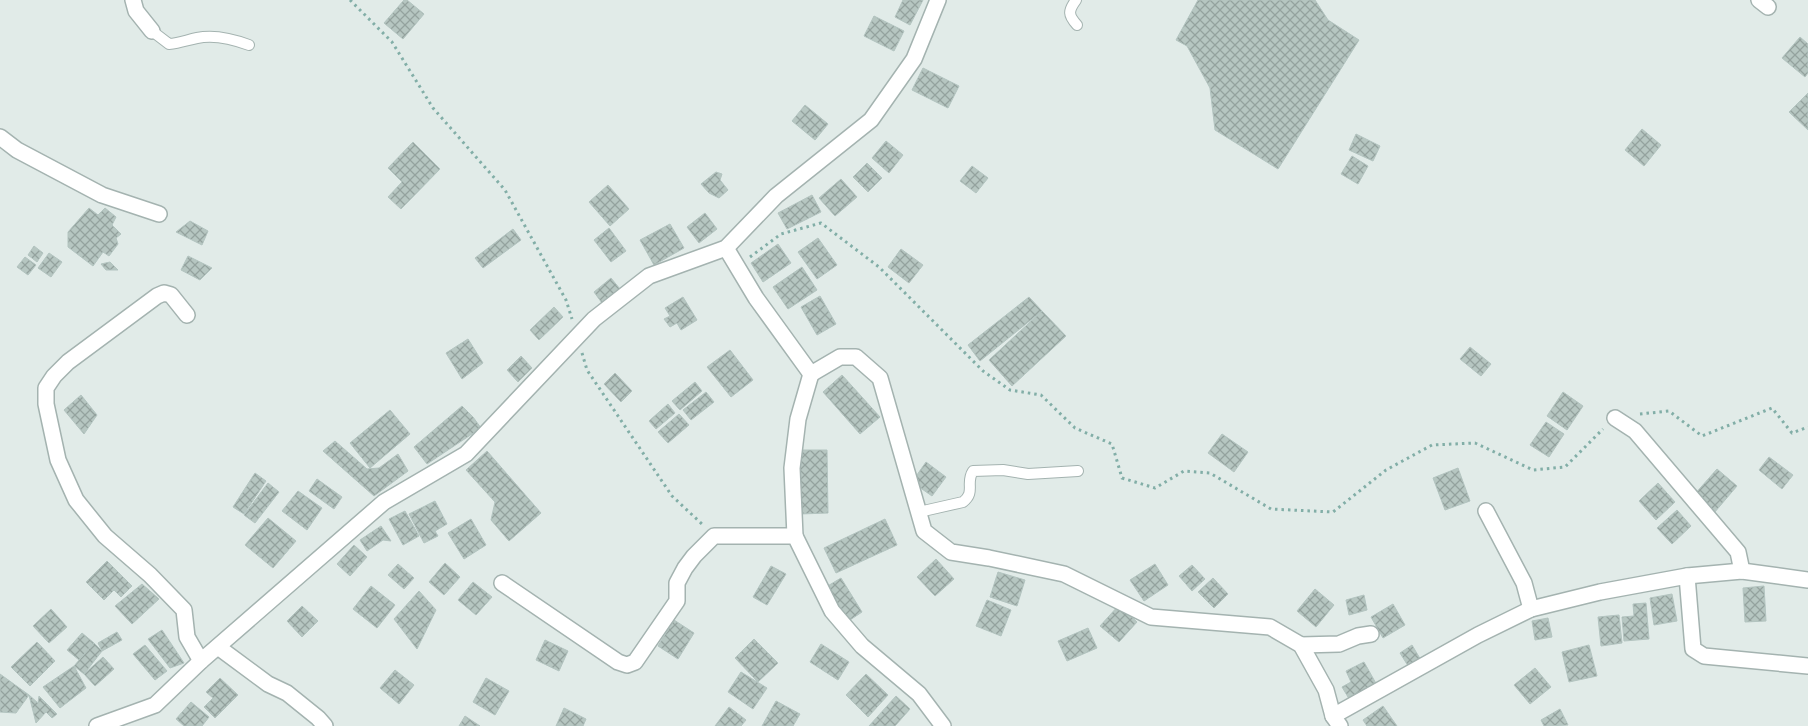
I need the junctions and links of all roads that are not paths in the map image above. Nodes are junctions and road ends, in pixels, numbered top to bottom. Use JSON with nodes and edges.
{"nodes":[{"id":1,"x":132,"y":0,"type":"edge"},
{"id":2,"x":938,"y":0,"type":"edge"},
{"id":3,"x":1076,"y":0,"type":"edge"},
{"id":4,"x":1077,"y":25,"type":"dead end"},
{"id":5,"x":152,"y":31,"type":"joint"},
{"id":6,"x":249,"y":45,"type":"dead end"},
{"id":7,"x":0,"y":137,"type":"edge"},
{"id":8,"x":159,"y":214,"type":"dead end"},
{"id":9,"x":726,"y":248,"type":"junction"},
{"id":10,"x":187,"y":315,"type":"dead end"},
{"id":11,"x":811,"y":374,"type":"junction"},
{"id":12,"x":1615,"y":418,"type":"road end"},
{"id":13,"x":1078,"y":471,"type":"dead end"},
{"id":14,"x":1486,"y":511,"type":"dead end"},
{"id":15,"x":919,"y":512,"type":"junction"},
{"id":16,"x":795,"y":536,"type":"junction"},
{"id":17,"x":1742,"y":572,"type":"junction"},
{"id":18,"x":1687,"y":576,"type":"junction"},
{"id":19,"x":1808,"y":580,"type":"edge"},
{"id":20,"x":502,"y":583,"type":"dead end"},
{"id":21,"x":1531,"y":609,"type":"junction"},
{"id":22,"x":1371,"y":634,"type":"dead end"},
{"id":23,"x":1301,"y":645,"type":"junction"},
{"id":24,"x":218,"y":647,"type":"junction"},
{"id":25,"x":201,"y":661,"type":"junction"},
{"id":26,"x":1808,"y":666,"type":"edge"},
{"id":27,"x":1337,"y":721,"type":"edge"},
{"id":28,"x":96,"y":726,"type":"edge"},
{"id":29,"x":325,"y":726,"type":"edge"},
{"id":30,"x":943,"y":726,"type":"edge"}],
"edges":[{"from":1,"to":5,"type":"street"},
{"from":2,"to":9,"type":"street"},
{"from":3,"to":4,"type":"lane"},
{"from":5,"to":6,"type":"lane"},
{"from":7,"to":8,"type":"street"},
{"from":9,"to":11,"type":"street"},
{"from":9,"to":24,"type":"street"},
{"from":10,"to":25,"type":"street"},
{"from":11,"to":15,"type":"street"},
{"from":11,"to":16,"type":"street"},
{"from":12,"to":17,"type":"street"},
{"from":13,"to":15,"type":"lane"},
{"from":14,"to":21,"type":"street"},
{"from":15,"to":23,"type":"street"},
{"from":16,"to":20,"type":"street"},
{"from":16,"to":30,"type":"street"},
{"from":17,"to":18,"type":"street"},
{"from":17,"to":19,"type":"street"},
{"from":18,"to":21,"type":"street"},
{"from":18,"to":26,"type":"street"},
{"from":21,"to":27,"type":"street"},
{"from":22,"to":23,"type":"street"},
{"from":23,"to":27,"type":"street"},
{"from":24,"to":25,"type":"street"},
{"from":24,"to":29,"type":"street"},
{"from":25,"to":28,"type":"street"}]}
